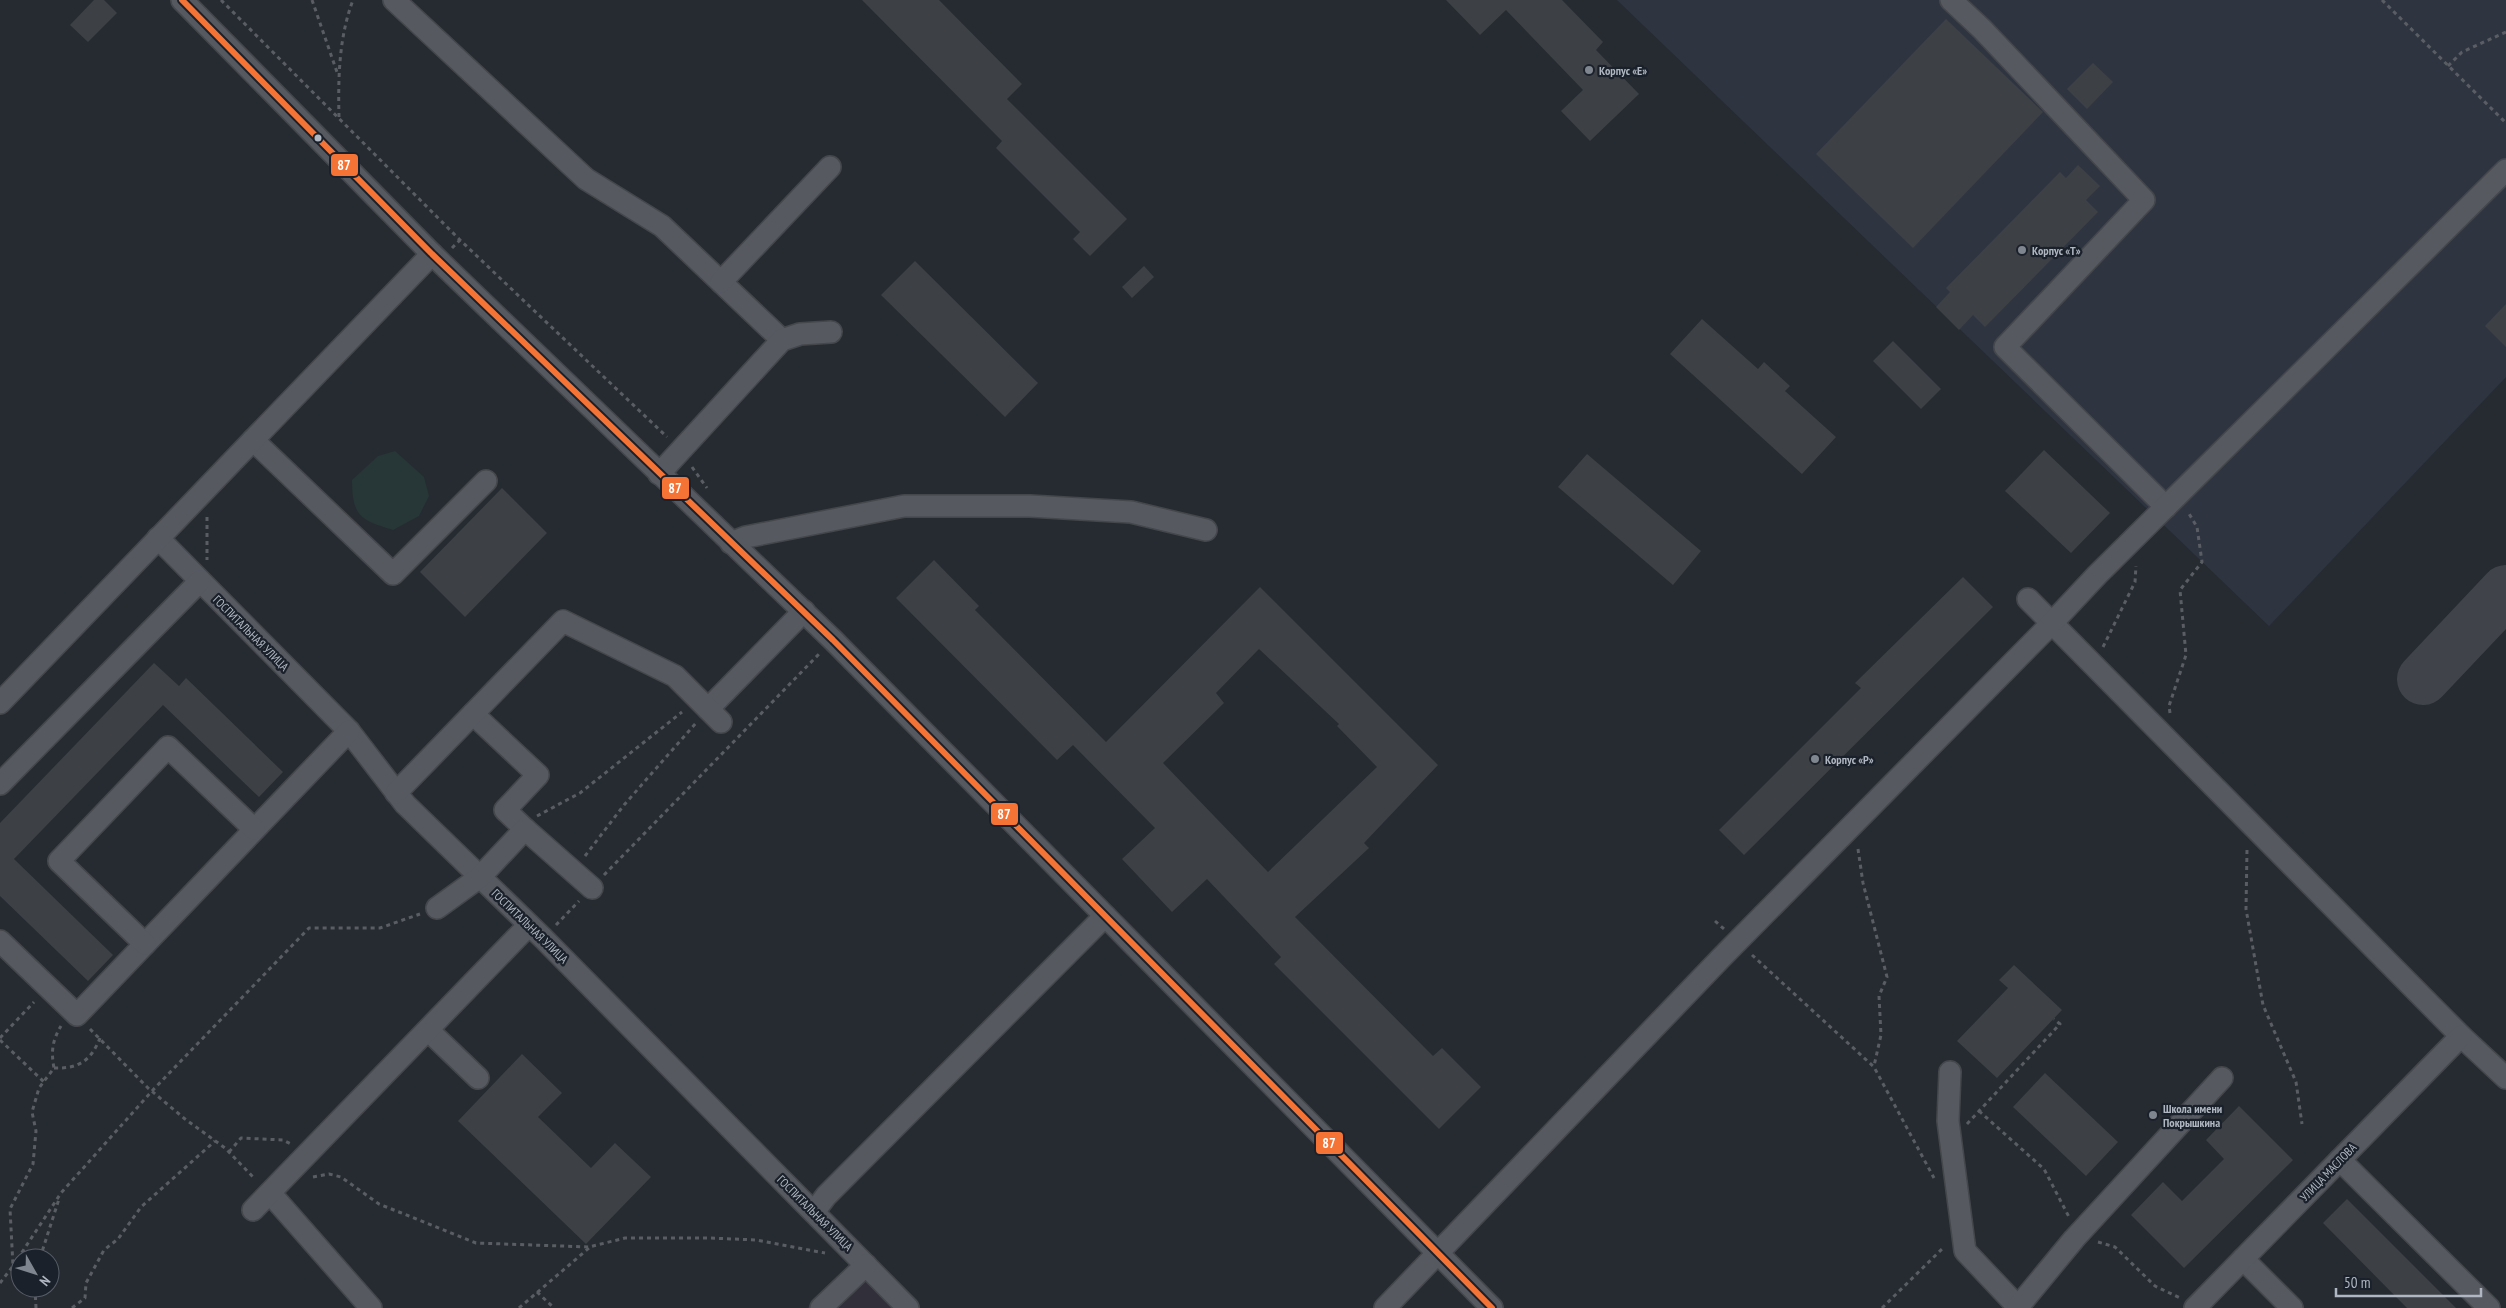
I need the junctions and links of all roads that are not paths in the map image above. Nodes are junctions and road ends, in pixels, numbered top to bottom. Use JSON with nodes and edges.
{"nodes":[{"id":1,"x":182,"y":0,"type":"edge"},
{"id":2,"x":394,"y":0,"type":"edge"},
{"id":3,"x":1951,"y":0,"type":"edge"},
{"id":4,"x":830,"y":167,"type":"dead end"},
{"id":5,"x":2506,"y":170,"type":"edge"},
{"id":6,"x":432,"y":254,"type":"junction"},
{"id":7,"x":720,"y":282,"type":"junction"},
{"id":8,"x":831,"y":332,"type":"dead end"},
{"id":9,"x":782,"y":340,"type":"junction"},
{"id":10,"x":253,"y":440,"type":"junction"},
{"id":11,"x":659,"y":474,"type":"junction"},
{"id":12,"x":486,"y":481,"type":"dead end"},
{"id":13,"x":2172,"y":501,"type":"junction"},
{"id":14,"x":1206,"y":530,"type":"dead end"},
{"id":15,"x":158,"y":538,"type":"junction"},
{"id":16,"x":732,"y":542,"type":"junction"},
{"id":17,"x":204,"y":585,"type":"junction"},
{"id":18,"x":2028,"y":599,"type":"dead end"},
{"id":19,"x":804,"y":612,"type":"junction"},
{"id":20,"x":2052,"y":624,"type":"junction"},
{"id":21,"x":0,"y":704,"type":"edge"},
{"id":22,"x":473,"y":714,"type":"junction"},
{"id":23,"x":349,"y":731,"type":"junction"},
{"id":24,"x":0,"y":784,"type":"edge"},
{"id":25,"x":396,"y":793,"type":"junction"},
{"id":26,"x":525,"y":828,"type":"junction"},
{"id":27,"x":254,"y":830,"type":"junction"},
{"id":28,"x":480,"y":877,"type":"junction"},
{"id":29,"x":592,"y":888,"type":"road end"},
{"id":30,"x":437,"y":908,"type":"road end"},
{"id":31,"x":1106,"y":916,"type":"junction"},
{"id":32,"x":536,"y":932,"type":"junction"},
{"id":33,"x":0,"y":941,"type":"edge"},
{"id":34,"x":145,"y":944,"type":"junction"},
{"id":35,"x":428,"y":1030,"type":"junction"},
{"id":36,"x":2461,"y":1036,"type":"junction"},
{"id":37,"x":1950,"y":1072,"type":"dead end"},
{"id":38,"x":478,"y":1078,"type":"dead end"},
{"id":39,"x":2222,"y":1078,"type":"dead end"},
{"id":40,"x":2506,"y":1078,"type":"edge"},
{"id":41,"x":2340,"y":1160,"type":"junction"},
{"id":42,"x":270,"y":1193,"type":"junction"},
{"id":43,"x":253,"y":1210,"type":"dead end"},
{"id":44,"x":814,"y":1212,"type":"junction"},
{"id":45,"x":1437,"y":1254,"type":"junction"},
{"id":46,"x":2243,"y":1259,"type":"junction"},
{"id":47,"x":866,"y":1265,"type":"junction"},
{"id":48,"x":372,"y":1308,"type":"edge"},
{"id":49,"x":822,"y":1308,"type":"edge"},
{"id":50,"x":908,"y":1308,"type":"edge"},
{"id":51,"x":1385,"y":1308,"type":"edge"},
{"id":52,"x":1492,"y":1308,"type":"edge"},
{"id":53,"x":2018,"y":1308,"type":"edge"},
{"id":54,"x":2195,"y":1308,"type":"edge"},
{"id":55,"x":2292,"y":1308,"type":"edge"},
{"id":56,"x":2489,"y":1308,"type":"edge"}],
"edges":[{"from":1,"to":6,"type":"street"},
{"from":2,"to":7,"type":"street"},
{"from":3,"to":13,"type":"street"},
{"from":4,"to":7,"type":"street"},
{"from":5,"to":13,"type":"street"},
{"from":6,"to":10,"type":"street"},
{"from":6,"to":11,"type":"street"},
{"from":7,"to":9,"type":"street"},
{"from":8,"to":9,"type":"street"},
{"from":9,"to":11,"type":"street"},
{"from":10,"to":12,"type":"street"},
{"from":10,"to":15,"type":"street"},
{"from":11,"to":16,"type":"street"},
{"from":13,"to":20,"type":"street"},
{"from":14,"to":16,"type":"street"},
{"from":15,"to":17,"type":"street","name":"ГОСПИТАЛЬНАЯ УЛИЦА"},
{"from":15,"to":21,"type":"street"},
{"from":16,"to":19,"type":"street"},
{"from":17,"to":23,"type":"street","name":"ГОСПИТАЛЬНАЯ УЛИЦА"},
{"from":17,"to":24,"type":"street"},
{"from":18,"to":20,"type":"street"},
{"from":19,"to":22,"type":"street"},
{"from":19,"to":31,"type":"street"},
{"from":20,"to":36,"type":"street"},
{"from":20,"to":45,"type":"street"},
{"from":22,"to":25,"type":"street"},
{"from":22,"to":26,"type":"street"},
{"from":23,"to":25,"type":"street","name":"ГОСПИТАЛЬНАЯ УЛИЦА"},
{"from":23,"to":27,"type":"street"},
{"from":25,"to":28,"type":"street","name":"ГОСПИТАЛЬНАЯ УЛИЦА"},
{"from":26,"to":28,"type":"street"},
{"from":26,"to":29,"type":"street"},
{"from":27,"to":34,"type":"street"},
{"from":27,"to":34,"type":"street"},
{"from":28,"to":30,"type":"street"},
{"from":28,"to":32,"type":"street","name":"ГОСПИТАЛЬНАЯ УЛИЦА"},
{"from":31,"to":44,"type":"street"},
{"from":31,"to":45,"type":"street"},
{"from":32,"to":35,"type":"street"},
{"from":32,"to":44,"type":"street","name":"ГОСПИТАЛЬНАЯ УЛИЦА"},
{"from":33,"to":34,"type":"street"},
{"from":35,"to":38,"type":"street"},
{"from":35,"to":42,"type":"street"},
{"from":36,"to":40,"type":"street"},
{"from":36,"to":41,"type":"street","name":"УЛИЦА МАСЛОВА"},
{"from":37,"to":53,"type":"street"},
{"from":39,"to":53,"type":"street"},
{"from":41,"to":46,"type":"street","name":"УЛИЦА МАСЛОВА"},
{"from":41,"to":56,"type":"street"},
{"from":42,"to":43,"type":"street"},
{"from":42,"to":48,"type":"street"},
{"from":44,"to":47,"type":"street","name":"ГОСПИТАЛЬНАЯ УЛИЦА"},
{"from":45,"to":51,"type":"street"},
{"from":45,"to":52,"type":"street"},
{"from":46,"to":54,"type":"street","name":"УЛИЦА МАСЛОВА"},
{"from":46,"to":55,"type":"street"},
{"from":47,"to":49,"type":"street"},
{"from":47,"to":50,"type":"street","name":"ГОСПИТАЛЬНАЯ УЛИЦА"}]}
